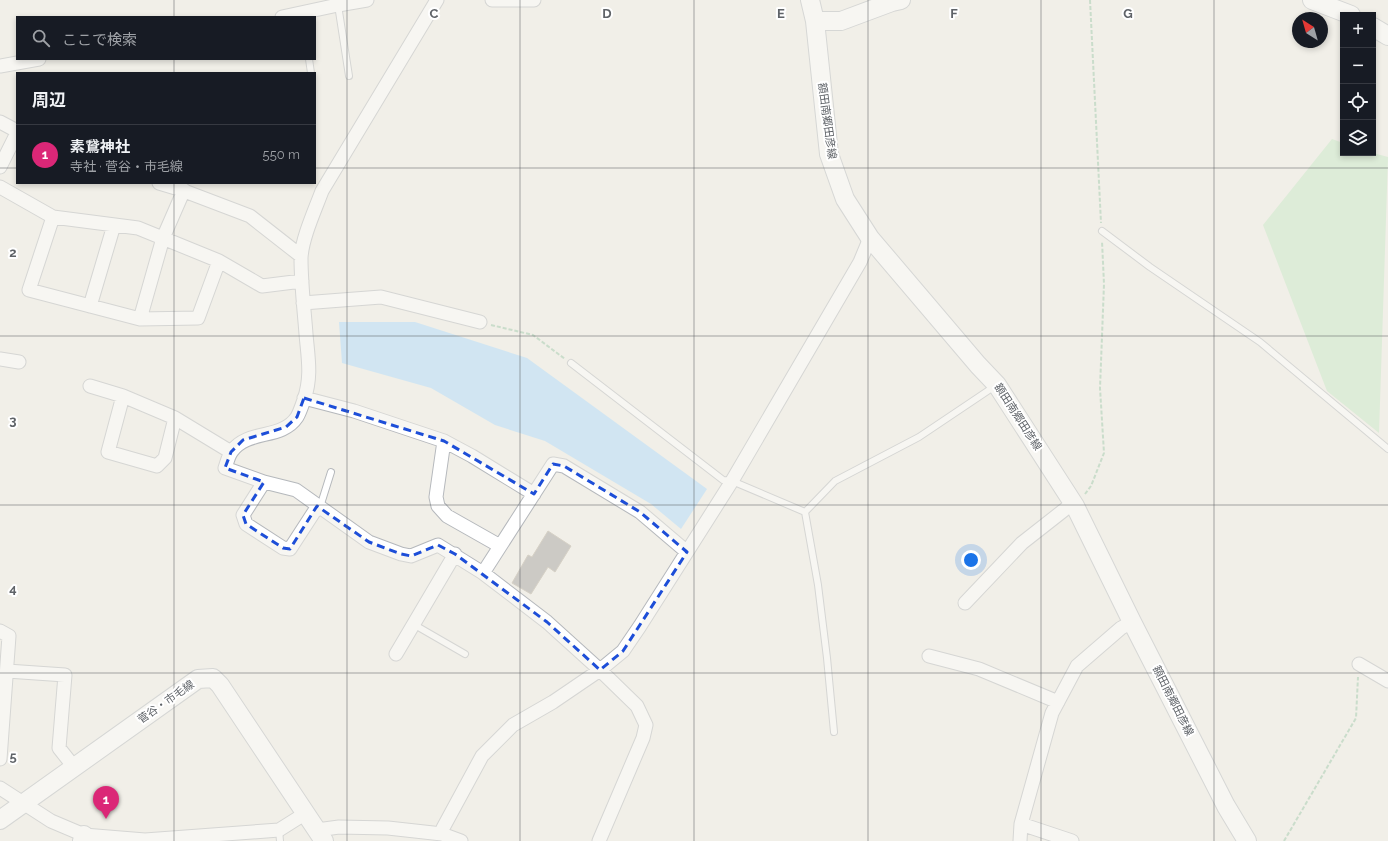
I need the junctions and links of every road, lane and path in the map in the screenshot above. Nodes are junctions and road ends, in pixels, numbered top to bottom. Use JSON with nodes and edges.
{"nodes":[{"id":1,"x":367,"y":0,"type":"edge"},
{"id":2,"x":437,"y":0,"type":"edge"},
{"id":3,"x":492,"y":0,"type":"edge"},
{"id":4,"x":534,"y":0,"type":"edge"},
{"id":5,"x":810,"y":0,"type":"edge"},
{"id":6,"x":901,"y":0,"type":"edge"},
{"id":7,"x":1090,"y":0,"type":"edge"},
{"id":8,"x":1312,"y":0,"type":"edge"},
{"id":9,"x":338,"y":4,"type":"junction"},
{"id":10,"x":1343,"y":12,"type":"edge"},
{"id":11,"x":301,"y":15,"type":"edge"},
{"id":12,"x":815,"y":21,"type":"junction"},
{"id":13,"x":1376,"y":29,"type":"edge"},
{"id":14,"x":1388,"y":36,"type":"edge"},
{"id":15,"x":33,"y":60,"type":"edge"},
{"id":16,"x":309,"y":60,"type":"edge"},
{"id":17,"x":0,"y":66,"type":"edge"},
{"id":18,"x":311,"y":72,"type":"edge"},
{"id":19,"x":349,"y":76,"type":"dead end"},
{"id":20,"x":0,"y":122,"type":"edge"},
{"id":21,"x":16,"y":131,"type":"edge"},
{"id":22,"x":16,"y":134,"type":"edge"},
{"id":23,"x":0,"y":167,"type":"edge"},
{"id":24,"x":163,"y":184,"type":"edge"},
{"id":25,"x":0,"y":187,"type":"edge"},
{"id":26,"x":184,"y":190,"type":"junction"},
{"id":27,"x":53,"y":217,"type":"junction"},
{"id":28,"x":114,"y":225,"type":"junction"},
{"id":29,"x":1102,"y":231,"type":"junction"},
{"id":30,"x":163,"y":238,"type":"junction"},
{"id":31,"x":870,"y":238,"type":"junction"},
{"id":32,"x":301,"y":256,"type":"junction"},
{"id":33,"x":219,"y":261,"type":"junction"},
{"id":34,"x":302,"y":282,"type":"junction"},
{"id":35,"x":303,"y":303,"type":"junction"},
{"id":36,"x":90,"y":306,"type":"junction"},
{"id":37,"x":140,"y":319,"type":"junction"},
{"id":38,"x":480,"y":322,"type":"joint"},
{"id":39,"x":0,"y":359,"type":"edge"},
{"id":40,"x":19,"y":362,"type":"dead end"},
{"id":41,"x":571,"y":363,"type":"joint"},
{"id":42,"x":997,"y":384,"type":"junction"},
{"id":43,"x":90,"y":386,"type":"dead end"},
{"id":44,"x":123,"y":396,"type":"junction"},
{"id":45,"x":304,"y":398,"type":"junction"},
{"id":46,"x":175,"y":418,"type":"junction"},
{"id":47,"x":444,"y":441,"type":"junction"},
{"id":48,"x":1388,"y":449,"type":"edge"},
{"id":49,"x":231,"y":452,"type":"junction"},
{"id":50,"x":331,"y":472,"type":"dead end"},
{"id":51,"x":732,"y":481,"type":"junction"},
{"id":52,"x":264,"y":482,"type":"junction"},
{"id":53,"x":534,"y":494,"type":"junction"},
{"id":54,"x":1074,"y":504,"type":"junction"},
{"id":55,"x":320,"y":508,"type":"junction"},
{"id":56,"x":805,"y":512,"type":"junction"},
{"id":57,"x":500,"y":546,"type":"junction"},
{"id":58,"x":687,"y":552,"type":"junction"},
{"id":59,"x":455,"y":554,"type":"junction"},
{"id":60,"x":483,"y":572,"type":"junction"},
{"id":61,"x":964,"y":603,"type":"dead end"},
{"id":62,"x":1132,"y":622,"type":"junction"},
{"id":63,"x":413,"y":624,"type":"junction"},
{"id":64,"x":0,"y":631,"type":"edge"},
{"id":65,"x":396,"y":654,"type":"dead end"},
{"id":66,"x":465,"y":654,"type":"dead end"},
{"id":67,"x":929,"y":656,"type":"dead end"},
{"id":68,"x":1359,"y":664,"type":"joint"},
{"id":69,"x":600,"y":670,"type":"junction"},
{"id":70,"x":6,"y":671,"type":"junction"},
{"id":71,"x":1388,"y":680,"type":"edge"},
{"id":72,"x":1058,"y":702,"type":"junction"},
{"id":73,"x":834,"y":732,"type":"dead end"},
{"id":74,"x":0,"y":759,"type":"edge"},
{"id":75,"x":74,"y":767,"type":"junction"},
{"id":76,"x":0,"y":788,"type":"edge"},
{"id":77,"x":22,"y":803,"type":"junction"},
{"id":78,"x":306,"y":813,"type":"junction"},
{"id":79,"x":0,"y":820,"type":"edge"},
{"id":80,"x":1021,"y":824,"type":"junction"},
{"id":81,"x":442,"y":834,"type":"junction"},
{"id":82,"x":280,"y":836,"type":"edge"},
{"id":83,"x":320,"y":836,"type":"edge"},
{"id":84,"x":83,"y":838,"type":"edge"},
{"id":85,"x":461,"y":841,"type":"edge"},
{"id":86,"x":599,"y":841,"type":"edge"},
{"id":87,"x":1020,"y":841,"type":"edge"},
{"id":88,"x":1072,"y":841,"type":"edge"},
{"id":89,"x":1247,"y":841,"type":"edge"},
{"id":90,"x":1284,"y":841,"type":"edge"}],
"edges":[{"from":1,"to":9,"type":"street"},
{"from":2,"to":32,"type":"street"},
{"from":3,"to":4,"type":"street"},
{"from":5,"to":12,"type":"main road","name":"額田南郷田彦線"},
{"from":6,"to":12,"type":"main road"},
{"from":7,"to":29,"type":"path"},
{"from":8,"to":10,"type":"main road"},
{"from":9,"to":11,"type":"street"},
{"from":9,"to":19,"type":"lane"},
{"from":12,"to":31,"type":"main road","name":"額田南郷田彦線"},
{"from":13,"to":14,"type":"main road"},
{"from":15,"to":17,"type":"street"},
{"from":16,"to":18,"type":"lane"},
{"from":20,"to":21,"type":"street"},
{"from":22,"to":23,"type":"street"},
{"from":24,"to":26,"type":"street"},
{"from":25,"to":27,"type":"street"},
{"from":26,"to":30,"type":"street"},
{"from":26,"to":32,"type":"street"},
{"from":27,"to":28,"type":"street"},
{"from":27,"to":36,"type":"street"},
{"from":28,"to":30,"type":"street"},
{"from":28,"to":36,"type":"street"},
{"from":29,"to":48,"type":"lane"},
{"from":29,"to":54,"type":"path"},
{"from":30,"to":33,"type":"street"},
{"from":30,"to":37,"type":"street"},
{"from":31,"to":42,"type":"main road","name":"額田南郷田彦線"},
{"from":31,"to":51,"type":"street"},
{"from":32,"to":34,"type":"street"},
{"from":33,"to":34,"type":"street"},
{"from":33,"to":37,"type":"street"},
{"from":34,"to":35,"type":"street"},
{"from":35,"to":38,"type":"street"},
{"from":35,"to":45,"type":"street"},
{"from":36,"to":37,"type":"street"},
{"from":38,"to":41,"type":"path"},
{"from":39,"to":40,"type":"street"},
{"from":41,"to":51,"type":"lane"},
{"from":42,"to":54,"type":"main road","name":"額田南郷田彦線"},
{"from":42,"to":56,"type":"lane"},
{"from":43,"to":44,"type":"street"},
{"from":44,"to":46,"type":"street"},
{"from":44,"to":46,"type":"street"},
{"from":45,"to":47,"type":"street"},
{"from":45,"to":49,"type":"street"},
{"from":46,"to":49,"type":"street"},
{"from":47,"to":53,"type":"street"},
{"from":47,"to":57,"type":"street"},
{"from":49,"to":52,"type":"street"},
{"from":50,"to":55,"type":"lane"},
{"from":51,"to":56,"type":"lane"},
{"from":51,"to":58,"type":"street"},
{"from":52,"to":55,"type":"street"},
{"from":52,"to":55,"type":"street"},
{"from":53,"to":57,"type":"street"},
{"from":53,"to":58,"type":"street"},
{"from":54,"to":61,"type":"street"},
{"from":54,"to":62,"type":"main road","name":"額田南郷田彦線"},
{"from":55,"to":59,"type":"street"},
{"from":56,"to":73,"type":"lane"},
{"from":57,"to":60,"type":"street"},
{"from":58,"to":69,"type":"street"},
{"from":59,"to":60,"type":"street"},
{"from":59,"to":63,"type":"street"},
{"from":60,"to":69,"type":"street"},
{"from":62,"to":72,"type":"street"},
{"from":62,"to":89,"type":"main road","name":"額田南郷田彦線"},
{"from":63,"to":65,"type":"street"},
{"from":63,"to":66,"type":"lane"},
{"from":64,"to":70,"type":"street"},
{"from":67,"to":72,"type":"street"},
{"from":68,"to":71,"type":"street"},
{"from":68,"to":90,"type":"path"},
{"from":69,"to":81,"type":"street"},
{"from":69,"to":86,"type":"street"},
{"from":70,"to":74,"type":"street"},
{"from":70,"to":75,"type":"street"},
{"from":72,"to":80,"type":"street"},
{"from":75,"to":77,"type":"main road","name":"菅谷・市毛線"},
{"from":75,"to":78,"type":"main road","name":"菅谷・市毛線"},
{"from":76,"to":77,"type":"street"},
{"from":77,"to":79,"type":"main road","name":"菅谷・市毛線"},
{"from":77,"to":84,"type":"street"},
{"from":78,"to":82,"type":"street"},
{"from":78,"to":83,"type":"main road","name":"菅谷・市毛線"},
{"from":80,"to":87,"type":"street"},
{"from":80,"to":88,"type":"street"},
{"from":81,"to":83,"type":"street"},
{"from":81,"to":85,"type":"street"},
{"from":82,"to":84,"type":"street"}]}
